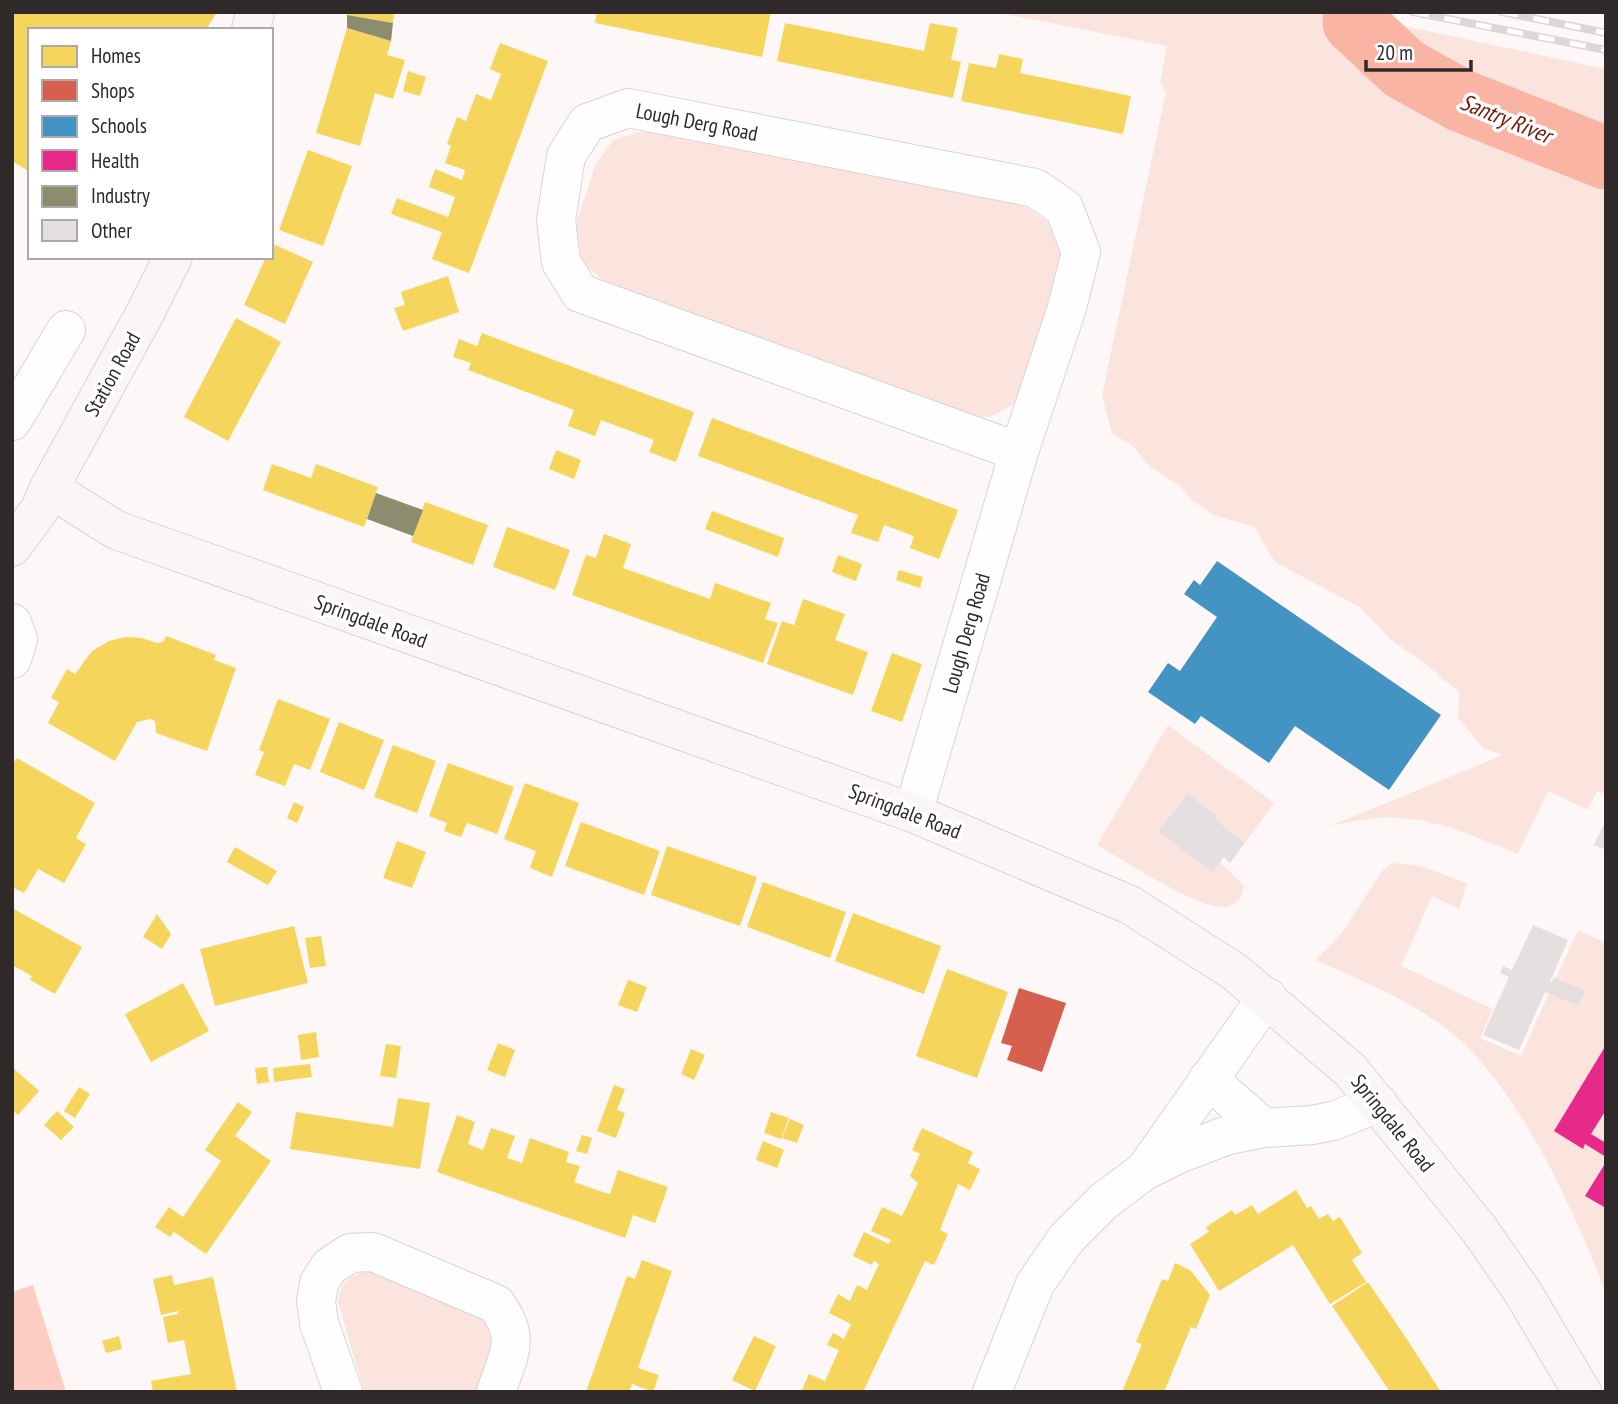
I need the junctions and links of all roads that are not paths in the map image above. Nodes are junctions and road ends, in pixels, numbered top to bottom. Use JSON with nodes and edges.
{"nodes":[{"id":1,"x":172,"y":259,"type":"edge"},
{"id":2,"x":66,"y":330,"type":"dead end"},
{"id":3,"x":12,"y":421,"type":"edge"},
{"id":4,"x":1019,"y":452,"type":"junction"},
{"id":5,"x":49,"y":488,"type":"junction"},
{"id":6,"x":12,"y":547,"type":"edge"},
{"id":7,"x":12,"y":623,"type":"edge"},
{"id":8,"x":12,"y":660,"type":"edge"},
{"id":9,"x":914,"y":813,"type":"junction"},
{"id":10,"x":1267,"y":997,"type":"junction"},
{"id":11,"x":1208,"y":1079,"type":"junction"},
{"id":12,"x":1378,"y":1103,"type":"junction"},
{"id":13,"x":1264,"y":1128,"type":"junction"},
{"id":14,"x":1144,"y":1171,"type":"junction"},
{"id":15,"x":343,"y":1392,"type":"edge"},
{"id":16,"x":496,"y":1392,"type":"edge"},
{"id":17,"x":992,"y":1392,"type":"edge"},
{"id":18,"x":1583,"y":1392,"type":"edge"}],
"edges":[{"from":1,"to":5,"type":"street","name":"Station Road"},
{"from":2,"to":3,"type":"street"},
{"from":4,"to":4,"type":"street","name":"Lough Derg Road"},
{"from":4,"to":9,"type":"street","name":"Lough Derg Road"},
{"from":5,"to":6,"type":"street","name":"Station Road"},
{"from":5,"to":9,"type":"street","name":"Springdale Road"},
{"from":7,"to":8,"type":"street"},
{"from":9,"to":10,"type":"street","name":"Springdale Road"},
{"from":10,"to":11,"type":"street"},
{"from":10,"to":12,"type":"street","name":"Springdale Road"},
{"from":11,"to":13,"type":"street"},
{"from":11,"to":14,"type":"street"},
{"from":12,"to":13,"type":"street"},
{"from":12,"to":18,"type":"street","name":"Springdale Road"},
{"from":13,"to":14,"type":"street"},
{"from":14,"to":17,"type":"street"},
{"from":15,"to":16,"type":"street"}]}
